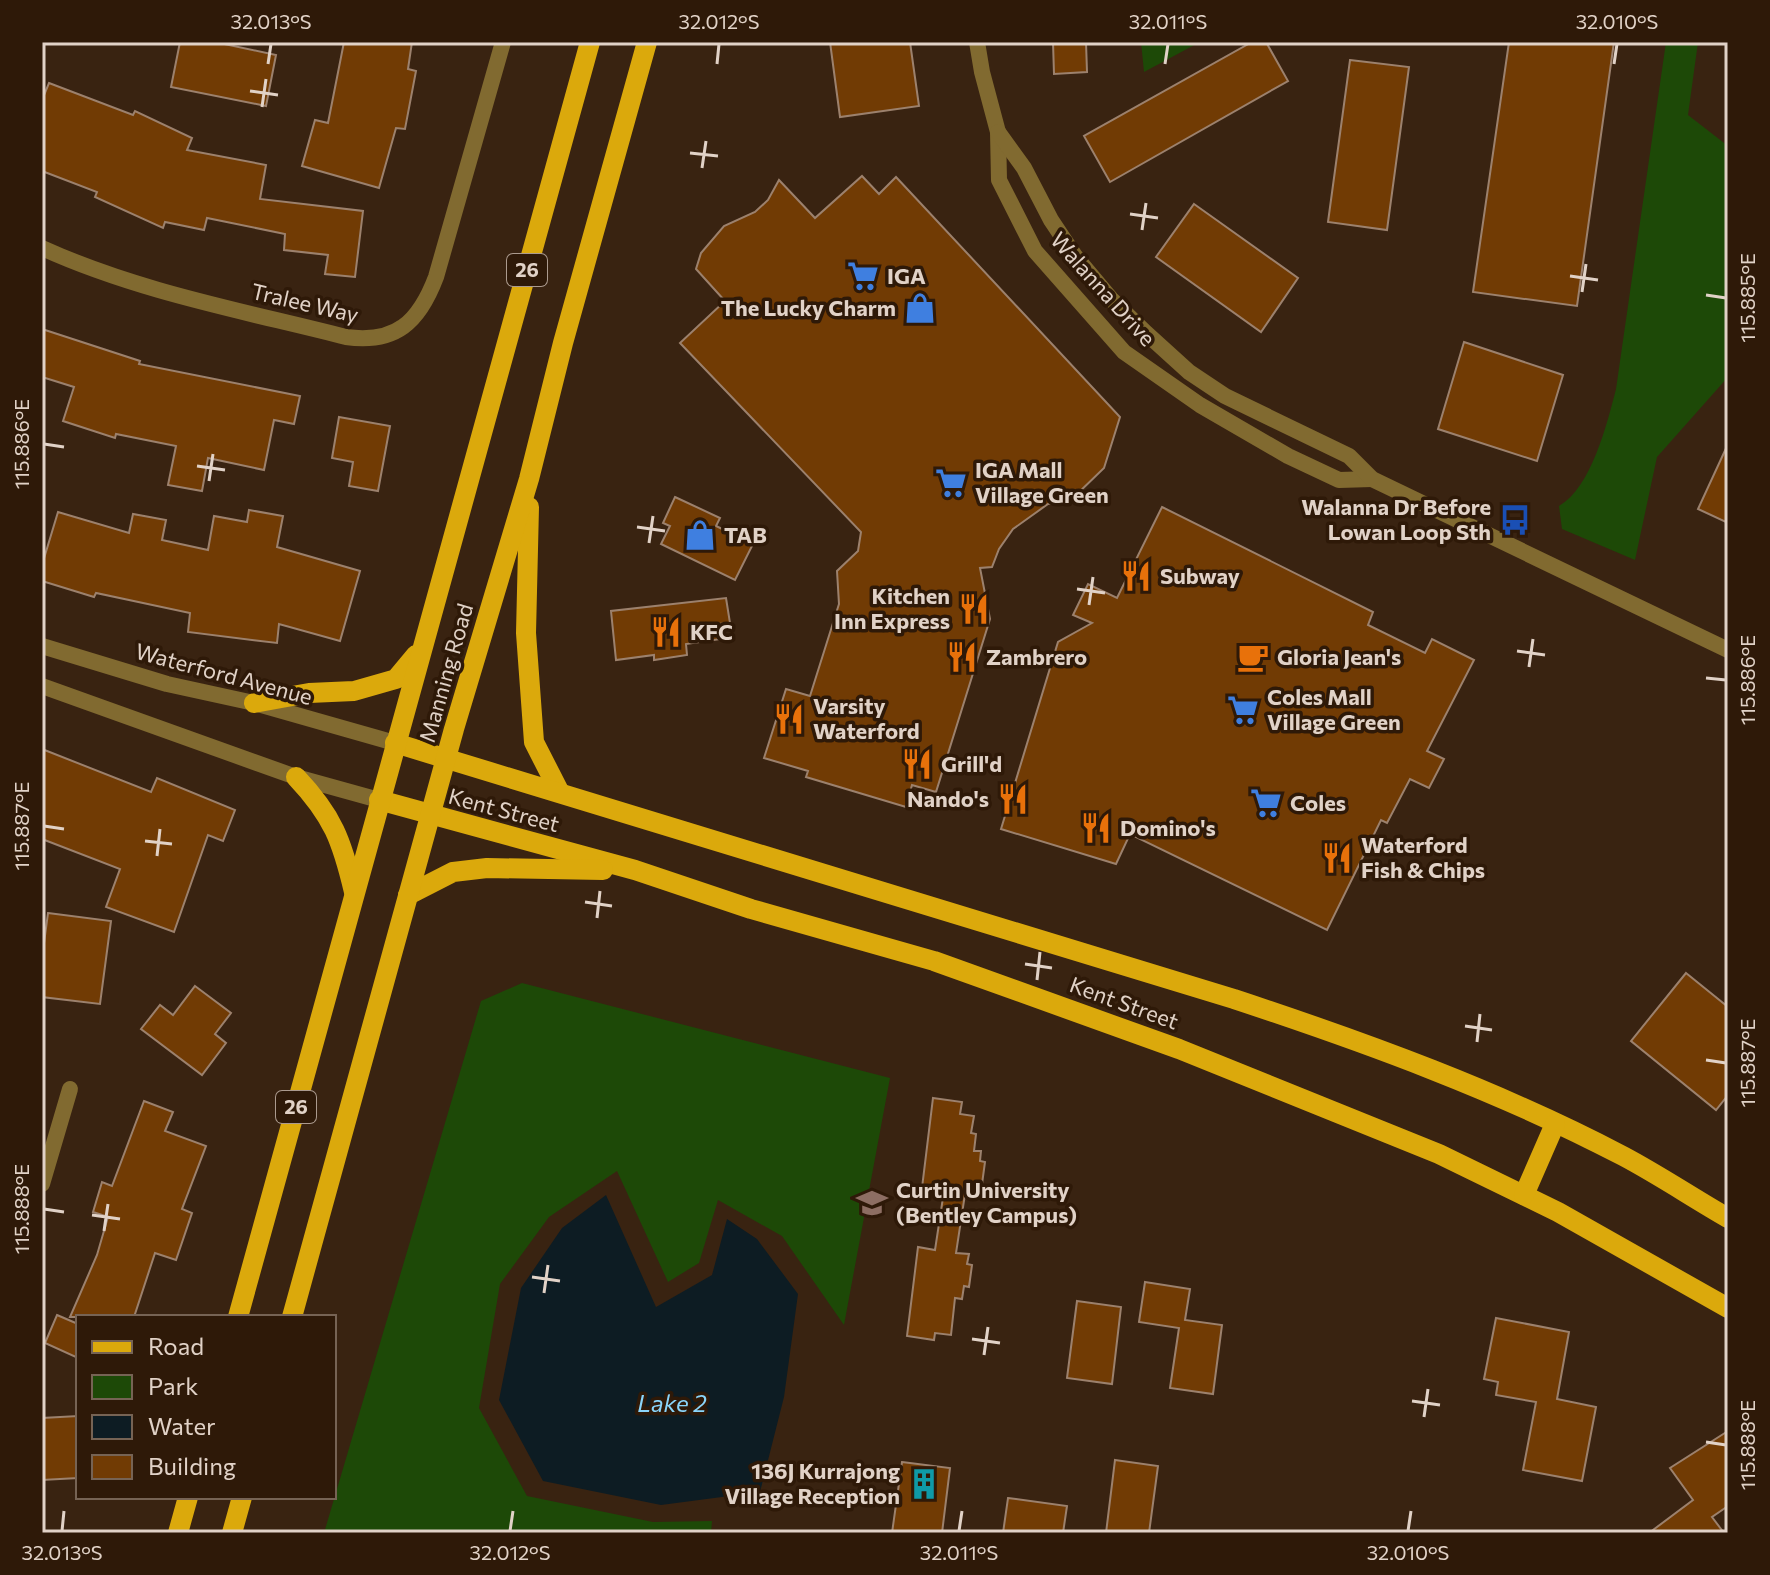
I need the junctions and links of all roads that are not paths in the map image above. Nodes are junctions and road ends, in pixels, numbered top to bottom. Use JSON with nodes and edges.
{"nodes":[{"id":1,"x":503,"y":42,"type":"edge"},
{"id":2,"x":590,"y":42,"type":"edge"},
{"id":3,"x":647,"y":42,"type":"edge"},
{"id":4,"x":977,"y":42,"type":"edge"},
{"id":5,"x":998,"y":132,"type":"junction"},
{"id":6,"x":42,"y":248,"type":"edge"},
{"id":7,"x":529,"y":479,"type":"junction"},
{"id":8,"x":1372,"y":479,"type":"junction"},
{"id":9,"x":42,"y":646,"type":"edge"},
{"id":10,"x":422,"y":647,"type":"junction"},
{"id":11,"x":1728,"y":650,"type":"edge"},
{"id":12,"x":42,"y":686,"type":"edge"},
{"id":13,"x":254,"y":703,"type":"junction"},
{"id":14,"x":395,"y":743,"type":"junction"},
{"id":15,"x":446,"y":758,"type":"junction"},
{"id":16,"x":296,"y":777,"type":"junction"},
{"id":17,"x":559,"y":791,"type":"junction"},
{"id":18,"x":379,"y":800,"type":"junction"},
{"id":19,"x":430,"y":815,"type":"junction"},
{"id":20,"x":635,"y":870,"type":"junction"},
{"id":21,"x":408,"y":895,"type":"junction"},
{"id":22,"x":355,"y":896,"type":"junction"},
{"id":23,"x":70,"y":1089,"type":"dead end"},
{"id":24,"x":1555,"y":1124,"type":"junction"},
{"id":25,"x":42,"y":1184,"type":"edge"},
{"id":26,"x":1524,"y":1195,"type":"junction"},
{"id":27,"x":1728,"y":1218,"type":"edge"},
{"id":28,"x":1728,"y":1308,"type":"edge"},
{"id":29,"x":239,"y":1315,"type":"edge"},
{"id":30,"x":293,"y":1315,"type":"edge"},
{"id":31,"x":187,"y":1499,"type":"edge"},
{"id":32,"x":241,"y":1499,"type":"edge"},
{"id":33,"x":178,"y":1533,"type":"edge"},
{"id":34,"x":232,"y":1533,"type":"edge"}],
"edges":[{"from":1,"to":6,"type":"street","name":"Tralee Way"},
{"from":2,"to":10,"type":"main road","name":"Manning Road","number":"26"},
{"from":3,"to":7,"type":"main road","name":"Manning Road","number":"26"},
{"from":4,"to":5,"type":"street","name":"Walanna Drive"},
{"from":5,"to":8,"type":"street","name":"Walanna Drive"},
{"from":5,"to":8,"type":"street","name":"Walanna Drive"},
{"from":7,"to":15,"type":"main road","name":"Manning Road","number":"26"},
{"from":7,"to":17,"type":"main road"},
{"from":8,"to":11,"type":"street","name":"Walanna Drive"},
{"from":9,"to":13,"type":"street","name":"Waterford Avenue"},
{"from":10,"to":13,"type":"main road"},
{"from":10,"to":14,"type":"main road","name":"Manning Road","number":"26"},
{"from":12,"to":16,"type":"street"},
{"from":13,"to":14,"type":"street","name":"Waterford Avenue"},
{"from":14,"to":15,"type":"main road","name":"Kent Street"},
{"from":14,"to":18,"type":"main road","name":"Manning Road","number":"26"},
{"from":15,"to":17,"type":"main road","name":"Kent Street"},
{"from":15,"to":19,"type":"main road","name":"Manning Road","number":"26"},
{"from":16,"to":18,"type":"street"},
{"from":16,"to":22,"type":"main road"},
{"from":17,"to":24,"type":"main road","name":"Kent Street"},
{"from":18,"to":19,"type":"main road","name":"Kent Street"},
{"from":18,"to":22,"type":"main road","name":"Manning Road","number":"26"},
{"from":19,"to":20,"type":"main road","name":"Kent Street"},
{"from":19,"to":21,"type":"main road","name":"Manning Road","number":"26"},
{"from":20,"to":21,"type":"main road"},
{"from":20,"to":26,"type":"main road","name":"Kent Street"},
{"from":21,"to":30,"type":"main road","name":"Manning Road","number":"26"},
{"from":22,"to":29,"type":"main road","name":"Manning Road","number":"26"},
{"from":23,"to":25,"type":"street"},
{"from":24,"to":26,"type":"main road"},
{"from":24,"to":27,"type":"main road","name":"Kent Street"},
{"from":26,"to":28,"type":"main road","name":"Kent Street"},
{"from":31,"to":33,"type":"main road"},
{"from":32,"to":34,"type":"main road"}]}
